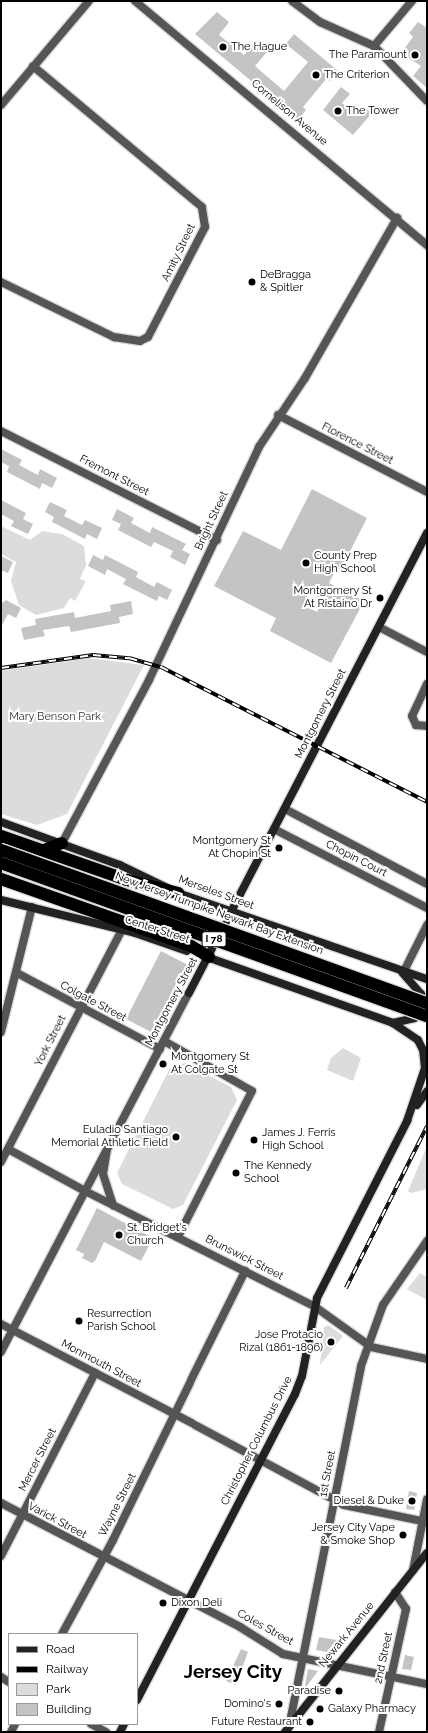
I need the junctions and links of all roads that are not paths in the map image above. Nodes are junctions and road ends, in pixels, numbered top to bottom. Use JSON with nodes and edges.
{"nodes":[{"id":1,"x":89,"y":1,"type":"edge"},
{"id":2,"x":135,"y":1,"type":"edge"},
{"id":3,"x":292,"y":1,"type":"edge"},
{"id":4,"x":412,"y":1,"type":"edge"},
{"id":5,"x":374,"y":46,"type":"junction"},
{"id":6,"x":33,"y":66,"type":"junction"},
{"id":7,"x":427,"y":101,"type":"edge"},
{"id":8,"x":1,"y":105,"type":"edge"},
{"id":9,"x":397,"y":218,"type":"junction"},
{"id":10,"x":427,"y":245,"type":"edge"},
{"id":11,"x":1,"y":282,"type":"edge"},
{"id":12,"x":278,"y":415,"type":"junction"},
{"id":13,"x":1,"y":431,"type":"edge"},
{"id":14,"x":427,"y":492,"type":"edge"},
{"id":15,"x":427,"y":533,"type":"edge"},
{"id":16,"x":216,"y":540,"type":"junction"},
{"id":17,"x":379,"y":627,"type":"junction"},
{"id":18,"x":427,"y":652,"type":"edge"},
{"id":19,"x":427,"y":684,"type":"edge"},
{"id":20,"x":427,"y":726,"type":"edge"},
{"id":21,"x":285,"y":809,"type":"junction"},
{"id":22,"x":1,"y":822,"type":"edge"},
{"id":23,"x":274,"y":829,"type":"junction"},
{"id":24,"x":1,"y":836,"type":"edge"},
{"id":25,"x":62,"y":843,"type":"junction"},
{"id":26,"x":1,"y":850,"type":"edge"},
{"id":27,"x":43,"y":850,"type":"junction"},
{"id":28,"x":1,"y":863,"type":"edge"},
{"id":29,"x":1,"y":879,"type":"edge"},
{"id":30,"x":427,"y":884,"type":"edge"},
{"id":31,"x":178,"y":893,"type":"junction"},
{"id":32,"x":1,"y":900,"type":"edge"},
{"id":33,"x":32,"y":907,"type":"junction"},
{"id":34,"x":427,"y":908,"type":"edge"},
{"id":35,"x":232,"y":911,"type":"junction"},
{"id":36,"x":427,"y":925,"type":"edge"},
{"id":37,"x":122,"y":930,"type":"junction"},
{"id":38,"x":209,"y":956,"type":"junction"},
{"id":39,"x":17,"y":973,"type":"junction"},
{"id":40,"x":403,"y":973,"type":"junction"},
{"id":41,"x":427,"y":979,"type":"edge"},
{"id":42,"x":427,"y":985,"type":"edge"},
{"id":43,"x":189,"y":993,"type":"joint"},
{"id":44,"x":427,"y":1003,"type":"edge"},
{"id":45,"x":5,"y":1007,"type":"edge"},
{"id":46,"x":81,"y":1008,"type":"junction"},
{"id":47,"x":427,"y":1016,"type":"edge"},
{"id":48,"x":393,"y":1023,"type":"junction"},
{"id":49,"x":1,"y":1032,"type":"edge"},
{"id":50,"x":164,"y":1041,"type":"junction"},
{"id":51,"x":160,"y":1049,"type":"junction"},
{"id":52,"x":427,"y":1083,"type":"edge"},
{"id":53,"x":427,"y":1091,"type":"edge"},
{"id":54,"x":416,"y":1106,"type":"junction"},
{"id":55,"x":406,"y":1121,"type":"junction"},
{"id":56,"x":8,"y":1149,"type":"junction"},
{"id":57,"x":107,"y":1149,"type":"junction"},
{"id":58,"x":1,"y":1162,"type":"edge"},
{"id":59,"x":85,"y":1191,"type":"junction"},
{"id":60,"x":113,"y":1205,"type":"junction"},
{"id":61,"x":178,"y":1238,"type":"junction"},
{"id":62,"x":427,"y":1241,"type":"edge"},
{"id":63,"x":245,"y":1272,"type":"junction"},
{"id":64,"x":314,"y":1306,"type":"junction"},
{"id":65,"x":1,"y":1324,"type":"edge"},
{"id":66,"x":13,"y":1330,"type":"junction"},
{"id":67,"x":368,"y":1345,"type":"junction"},
{"id":68,"x":1,"y":1352,"type":"edge"},
{"id":69,"x":427,"y":1359,"type":"edge"},
{"id":70,"x":95,"y":1373,"type":"junction"},
{"id":71,"x":174,"y":1414,"type":"junction"},
{"id":72,"x":261,"y":1459,"type":"junction"},
{"id":73,"x":427,"y":1499,"type":"edge"},
{"id":74,"x":334,"y":1500,"type":"junction"},
{"id":75,"x":1,"y":1503,"type":"edge"},
{"id":76,"x":23,"y":1515,"type":"junction"},
{"id":77,"x":425,"y":1522,"type":"edge"},
{"id":78,"x":427,"y":1553,"type":"edge"},
{"id":79,"x":1,"y":1556,"type":"edge"},
{"id":80,"x":102,"y":1556,"type":"junction"},
{"id":81,"x":413,"y":1570,"type":"junction"},
{"id":82,"x":395,"y":1592,"type":"junction"},
{"id":83,"x":189,"y":1600,"type":"junction"},
{"id":84,"x":63,"y":1633,"type":"edge"},
{"id":85,"x":303,"y":1658,"type":"junction"},
{"id":86,"x":336,"y":1666,"type":"junction"},
{"id":87,"x":391,"y":1676,"type":"junction"},
{"id":88,"x":427,"y":1684,"type":"edge"},
{"id":89,"x":138,"y":1698,"type":"edge"},
{"id":90,"x":93,"y":1725,"type":"edge"},
{"id":91,"x":287,"y":1730,"type":"edge"},
{"id":92,"x":106,"y":1732,"type":"edge"},
{"id":93,"x":379,"y":1732,"type":"edge"}],
"edges":[{"from":1,"to":6,"type":"street"},
{"from":2,"to":9,"type":"street","name":"Cornelison Avenue"},
{"from":3,"to":5,"type":"street"},
{"from":4,"to":5,"type":"street"},
{"from":5,"to":7,"type":"street"},
{"from":6,"to":8,"type":"street"},
{"from":6,"to":11,"type":"street","name":"Amity Street"},
{"from":9,"to":10,"type":"street","name":"Cornelison Avenue"},
{"from":9,"to":12,"type":"street","name":"Bright Street"},
{"from":12,"to":14,"type":"street","name":"Florence Street"},
{"from":12,"to":16,"type":"street","name":"Bright Street"},
{"from":13,"to":16,"type":"street","name":"Fremont Street"},
{"from":15,"to":17,"type":"main road","name":"Montgomery Street"},
{"from":16,"to":25,"type":"street","name":"Bright Street"},
{"from":17,"to":18,"type":"street"},
{"from":17,"to":21,"type":"main road","name":"Montgomery Street"},
{"from":19,"to":20,"type":"street"},
{"from":21,"to":23,"type":"main road","name":"Montgomery Street"},
{"from":21,"to":30,"type":"street","name":"Chopin Court"},
{"from":22,"to":25,"type":"main road","name":"Merseles Street"},
{"from":23,"to":34,"type":"street","name":"Chopin Court"},
{"from":23,"to":35,"type":"main road","name":"Montgomery Street"},
{"from":24,"to":27,"type":"highway"},
{"from":25,"to":27,"type":"highway"},
{"from":25,"to":31,"type":"main road","name":"Merseles Street"},
{"from":26,"to":44,"type":"highway","name":"New Jersey Turnpike Newark Bay Extension","number":"I 78","bridge":true},
{"from":27,"to":31,"type":"highway"},
{"from":28,"to":47,"type":"highway","number":"I 78","bridge":true},
{"from":29,"to":38,"type":"highway"},
{"from":31,"to":35,"type":"main road","name":"Merseles Street"},
{"from":32,"to":33,"type":"main road","name":"Center Street"},
{"from":33,"to":37,"type":"main road","name":"Center Street"},
{"from":33,"to":39,"type":"street"},
{"from":35,"to":38,"type":"main road","name":"Montgomery Street"},
{"from":35,"to":40,"type":"main road","name":"Merseles Street"},
{"from":36,"to":40,"type":"street"},
{"from":37,"to":38,"type":"main road","name":"Center Street"},
{"from":37,"to":46,"type":"street","name":"York Street"},
{"from":38,"to":43,"type":"main road","name":"Montgomery Street"},
{"from":38,"to":48,"type":"main road","name":"Center Street"},
{"from":39,"to":45,"type":"street"},
{"from":39,"to":46,"type":"street","name":"Colgate Street"},
{"from":40,"to":41,"type":"main road"},
{"from":40,"to":42,"type":"main road"},
{"from":40,"to":48,"type":"main road"},
{"from":43,"to":50,"type":"street","name":"Montgomery Street"},
{"from":45,"to":49,"type":"street"},
{"from":46,"to":51,"type":"street","name":"Colgate Street"},
{"from":46,"to":56,"type":"street","name":"York Street"},
{"from":48,"to":55,"type":"main road","name":"Christopher Columbus Drive"},
{"from":50,"to":51,"type":"street","name":"Montgomery Street"},
{"from":50,"to":61,"type":"street"},
{"from":51,"to":57,"type":"street","name":"Montgomery Street"},
{"from":52,"to":54,"type":"main road","name":"Christopher Columbus Drive"},
{"from":53,"to":54,"type":"main road","name":"Christopher Columbus Drive"},
{"from":54,"to":55,"type":"main road","name":"Christopher Columbus Drive"},
{"from":55,"to":64,"type":"main road","name":"Christopher Columbus Drive"},
{"from":56,"to":58,"type":"street","name":"York Street"},
{"from":56,"to":59,"type":"street","name":"Brunswick Street"},
{"from":57,"to":59,"type":"street","name":"Montgomery Street"},
{"from":57,"to":60,"type":"street"},
{"from":59,"to":60,"type":"street","name":"Brunswick Street"},
{"from":59,"to":66,"type":"street","name":"Montgomery Street"},
{"from":60,"to":61,"type":"street","name":"Brunswick Street"},
{"from":61,"to":63,"type":"street","name":"Brunswick Street"},
{"from":62,"to":67,"type":"street","name":"1st Street"},
{"from":63,"to":64,"type":"street","name":"Brunswick Street"},
{"from":63,"to":71,"type":"street","name":"Wayne Street"},
{"from":64,"to":67,"type":"street","name":"Brunswick Street"},
{"from":64,"to":72,"type":"main road","name":"Christopher Columbus Drive"},
{"from":65,"to":66,"type":"street","name":"Monmouth Street"},
{"from":66,"to":68,"type":"street","name":"Montgomery Street"},
{"from":66,"to":70,"type":"street","name":"Monmouth Street"},
{"from":67,"to":69,"type":"street","name":"Brunswick Street"},
{"from":67,"to":74,"type":"street","name":"1st Street"},
{"from":70,"to":71,"type":"street","name":"Monmouth Street"},
{"from":70,"to":76,"type":"street","name":"Mercer Street"},
{"from":71,"to":72,"type":"street","name":"Monmouth Street"},
{"from":71,"to":80,"type":"street","name":"Wayne Street"},
{"from":72,"to":74,"type":"street","name":"Monmouth Street"},
{"from":72,"to":83,"type":"main road","name":"Christopher Columbus Drive"},
{"from":73,"to":77,"type":"street"},
{"from":74,"to":77,"type":"street","name":"Monmouth Street"},
{"from":74,"to":85,"type":"street","name":"1st Street"},
{"from":75,"to":76,"type":"street","name":"Varick Street"},
{"from":76,"to":79,"type":"street","name":"Mercer Street"},
{"from":76,"to":80,"type":"street","name":"Varick Street"},
{"from":77,"to":81,"type":"street"},
{"from":78,"to":81,"type":"main road","name":"Newark Avenue"},
{"from":80,"to":83,"type":"street","name":"Varick Street"},
{"from":80,"to":84,"type":"street","name":"Wayne Street"},
{"from":81,"to":82,"type":"main road","name":"Newark Avenue"},
{"from":82,"to":86,"type":"main road","name":"Newark Avenue"},
{"from":82,"to":87,"type":"street","name":"2nd Street"},
{"from":83,"to":85,"type":"street","name":"Coles Street"},
{"from":83,"to":89,"type":"main road","name":"Christopher Columbus Drive"},
{"from":85,"to":86,"type":"street","name":"Coles Street"},
{"from":85,"to":91,"type":"street","name":"1st Street"},
{"from":86,"to":87,"type":"street","name":"Coles Street"},
{"from":86,"to":91,"type":"main road","name":"Newark Avenue"},
{"from":87,"to":88,"type":"street","name":"Coles Street"},
{"from":87,"to":93,"type":"street","name":"2nd Street"},
{"from":90,"to":92,"type":"street"}]}
